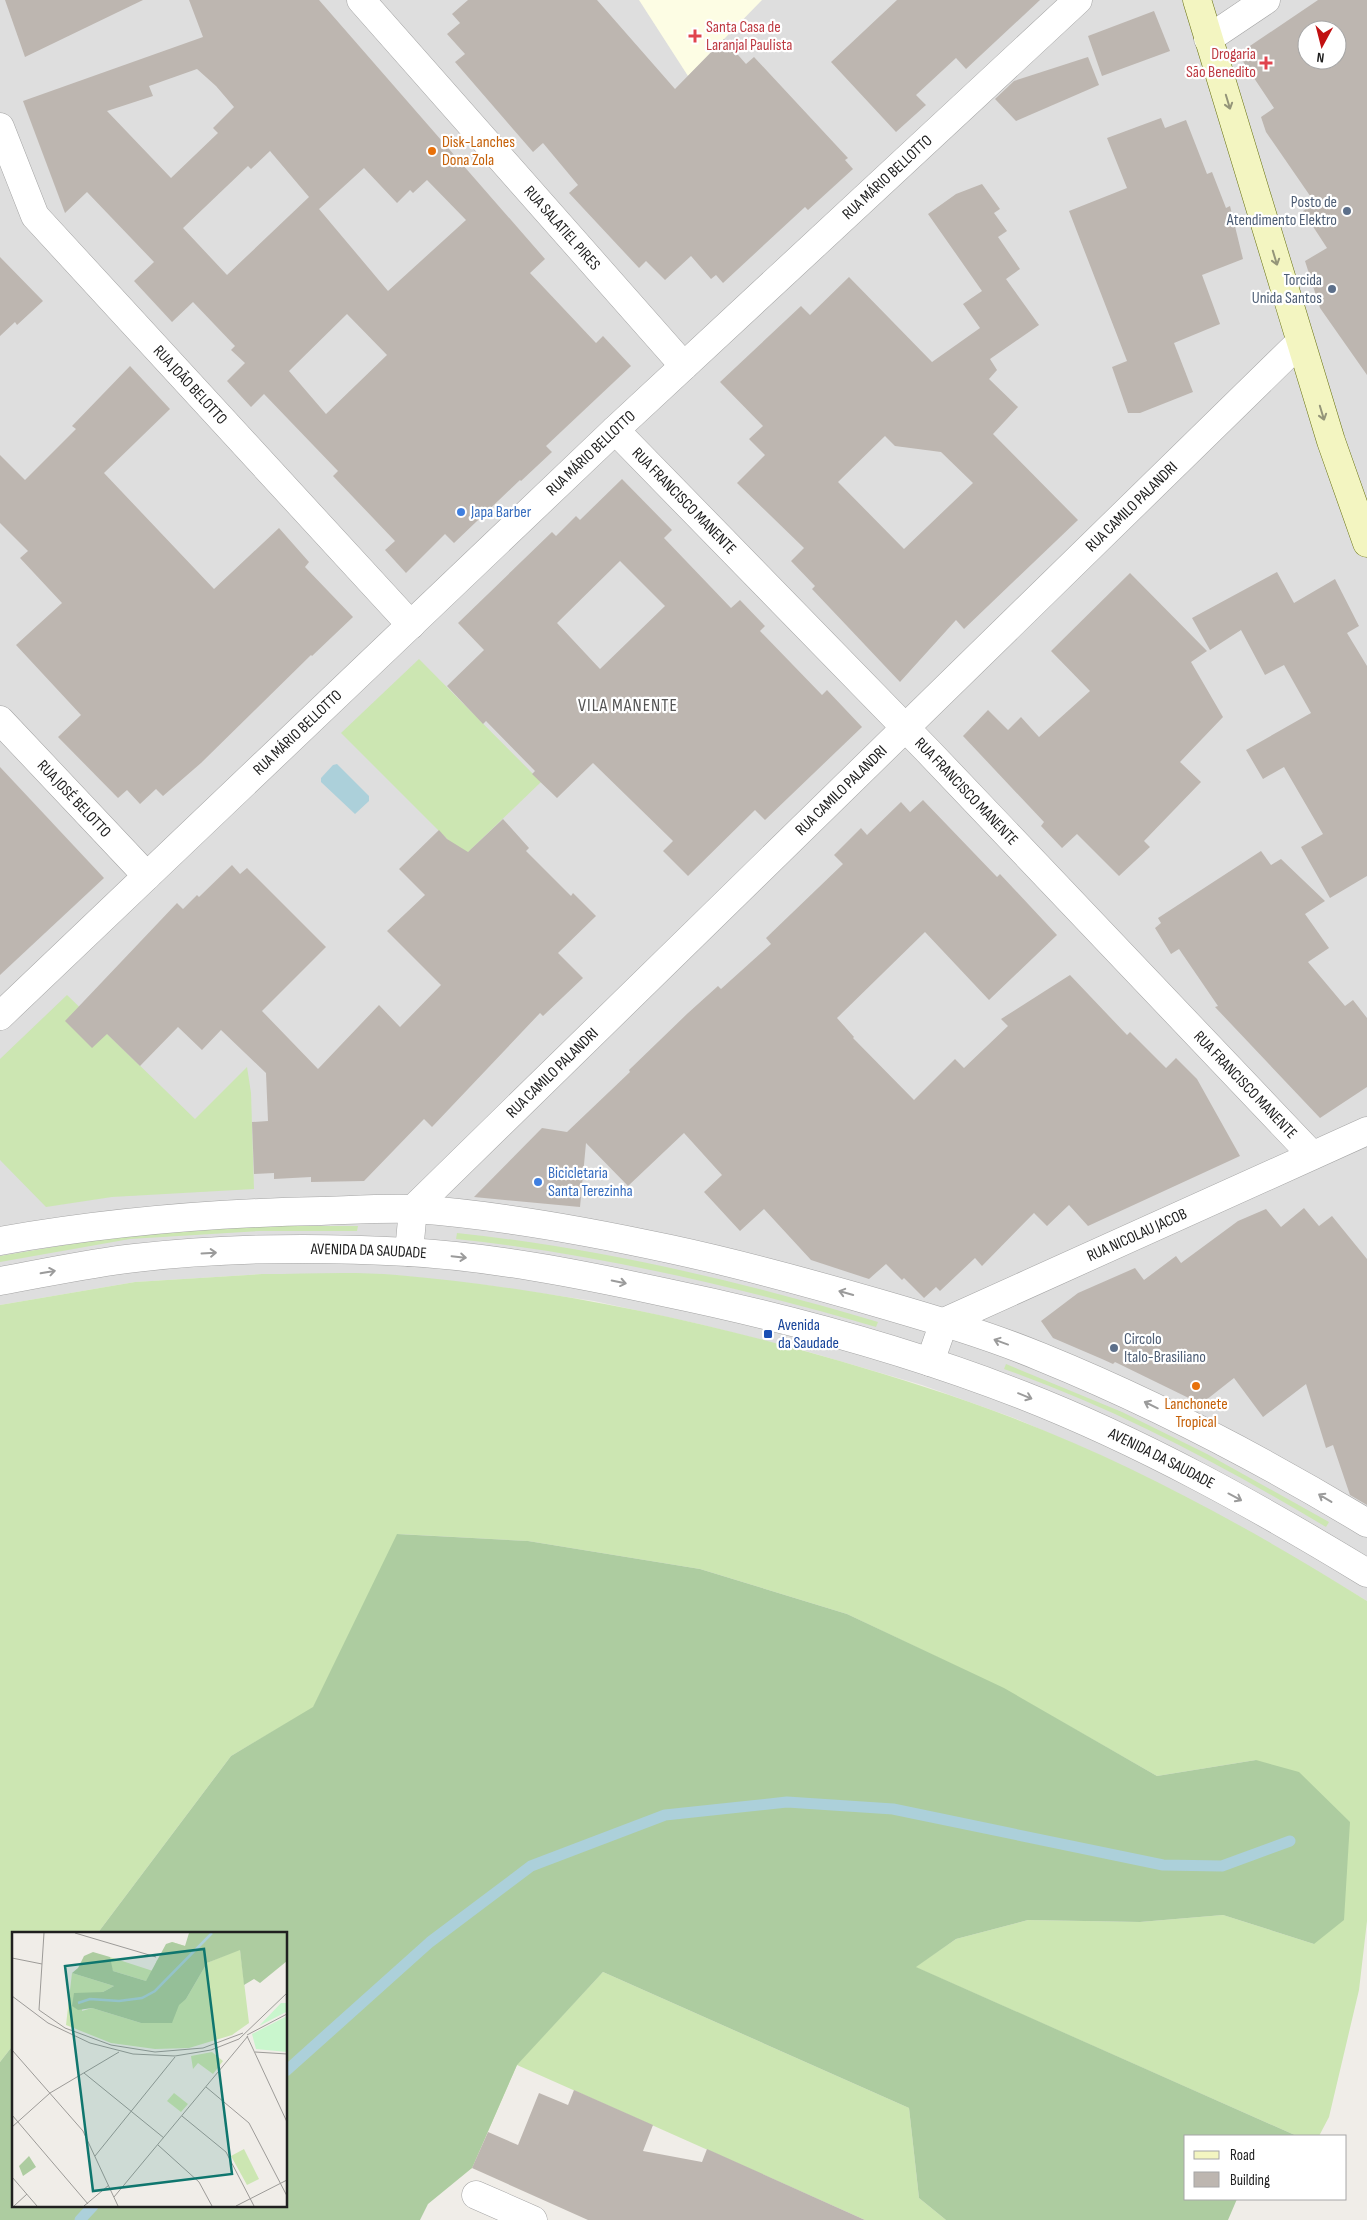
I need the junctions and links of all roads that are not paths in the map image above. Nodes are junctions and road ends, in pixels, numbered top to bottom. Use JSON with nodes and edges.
{"nodes":[{"id":1,"x":361,"y":0,"type":"edge"},
{"id":2,"x":1078,"y":0,"type":"edge"},
{"id":3,"x":1197,"y":0,"type":"edge"},
{"id":4,"x":1266,"y":0,"type":"edge"},
{"id":5,"x":1208,"y":39,"type":"junction"},
{"id":6,"x":0,"y":127,"type":"edge"},
{"id":7,"x":1300,"y":342,"type":"junction"},
{"id":8,"x":684,"y":366,"type":"junction"},
{"id":9,"x":615,"y":430,"type":"junction"},
{"id":10,"x":1367,"y":543,"type":"edge"},
{"id":11,"x":411,"y":625,"type":"junction"},
{"id":12,"x":0,"y":720,"type":"edge"},
{"id":13,"x":904,"y":727,"type":"junction"},
{"id":14,"x":147,"y":876,"type":"junction"},
{"id":15,"x":0,"y":1016,"type":"edge"},
{"id":16,"x":1367,"y":1131,"type":"edge"},
{"id":17,"x":1312,"y":1155,"type":"junction"},
{"id":18,"x":413,"y":1209,"type":"junction"},
{"id":19,"x":0,"y":1241,"type":"edge"},
{"id":20,"x":409,"y":1252,"type":"junction"},
{"id":21,"x":0,"y":1281,"type":"edge"},
{"id":22,"x":944,"y":1322,"type":"junction"},
{"id":23,"x":930,"y":1362,"type":"junction"},
{"id":24,"x":1367,"y":1523,"type":"edge"},
{"id":25,"x":1367,"y":1540,"type":"edge"},
{"id":26,"x":1360,"y":1569,"type":"edge"},
{"id":27,"x":476,"y":2195,"type":"dead end"},
{"id":28,"x":533,"y":2220,"type":"edge"}],
"edges":[{"from":1,"to":8,"type":"street","name":"RUA SALATIEL PIRES"},
{"from":2,"to":8,"type":"street","name":"RUA MÁRIO BELLOTTO"},
{"from":3,"to":5,"type":"main road"},
{"from":4,"to":5,"type":"street"},
{"from":5,"to":7,"type":"main road","one_way":true},
{"from":6,"to":11,"type":"street","name":"RUA JOÃO BELOTTO"},
{"from":7,"to":10,"type":"main road","one_way":true},
{"from":7,"to":13,"type":"street","name":"RUA CAMILO PALANDRI"},
{"from":8,"to":9,"type":"street","name":"RUA MÁRIO BELLOTTO"},
{"from":9,"to":11,"type":"street","name":"RUA MÁRIO BELLOTTO"},
{"from":9,"to":13,"type":"street","name":"RUA FRANCISCO MANENTE"},
{"from":11,"to":14,"type":"street","name":"RUA MÁRIO BELLOTTO"},
{"from":12,"to":14,"type":"street","name":"RUA JOSÉ BELOTTO"},
{"from":13,"to":17,"type":"street","name":"RUA FRANCISCO MANENTE"},
{"from":13,"to":18,"type":"street","name":"RUA CAMILO PALANDRI"},
{"from":14,"to":15,"type":"street","name":"RUA MÁRIO BELLOTTO"},
{"from":16,"to":17,"type":"street","name":"RUA NICOLAU JACOB"},
{"from":17,"to":22,"type":"street","name":"RUA NICOLAU JACOB"},
{"from":18,"to":19,"type":"street"},
{"from":18,"to":20,"type":"street"},
{"from":22,"to":18,"type":"street","one_way":true},
{"from":21,"to":20,"type":"street","name":"AVENIDA DA SAUDADE","one_way":true},
{"from":20,"to":23,"type":"street","name":"AVENIDA DA SAUDADE","one_way":true},
{"from":22,"to":23,"type":"street"},
{"from":24,"to":22,"type":"street","one_way":true},
{"from":23,"to":26,"type":"street","name":"AVENIDA DA SAUDADE","one_way":true},
{"from":25,"to":26,"type":"street"},
{"from":27,"to":28,"type":"street"}]}
